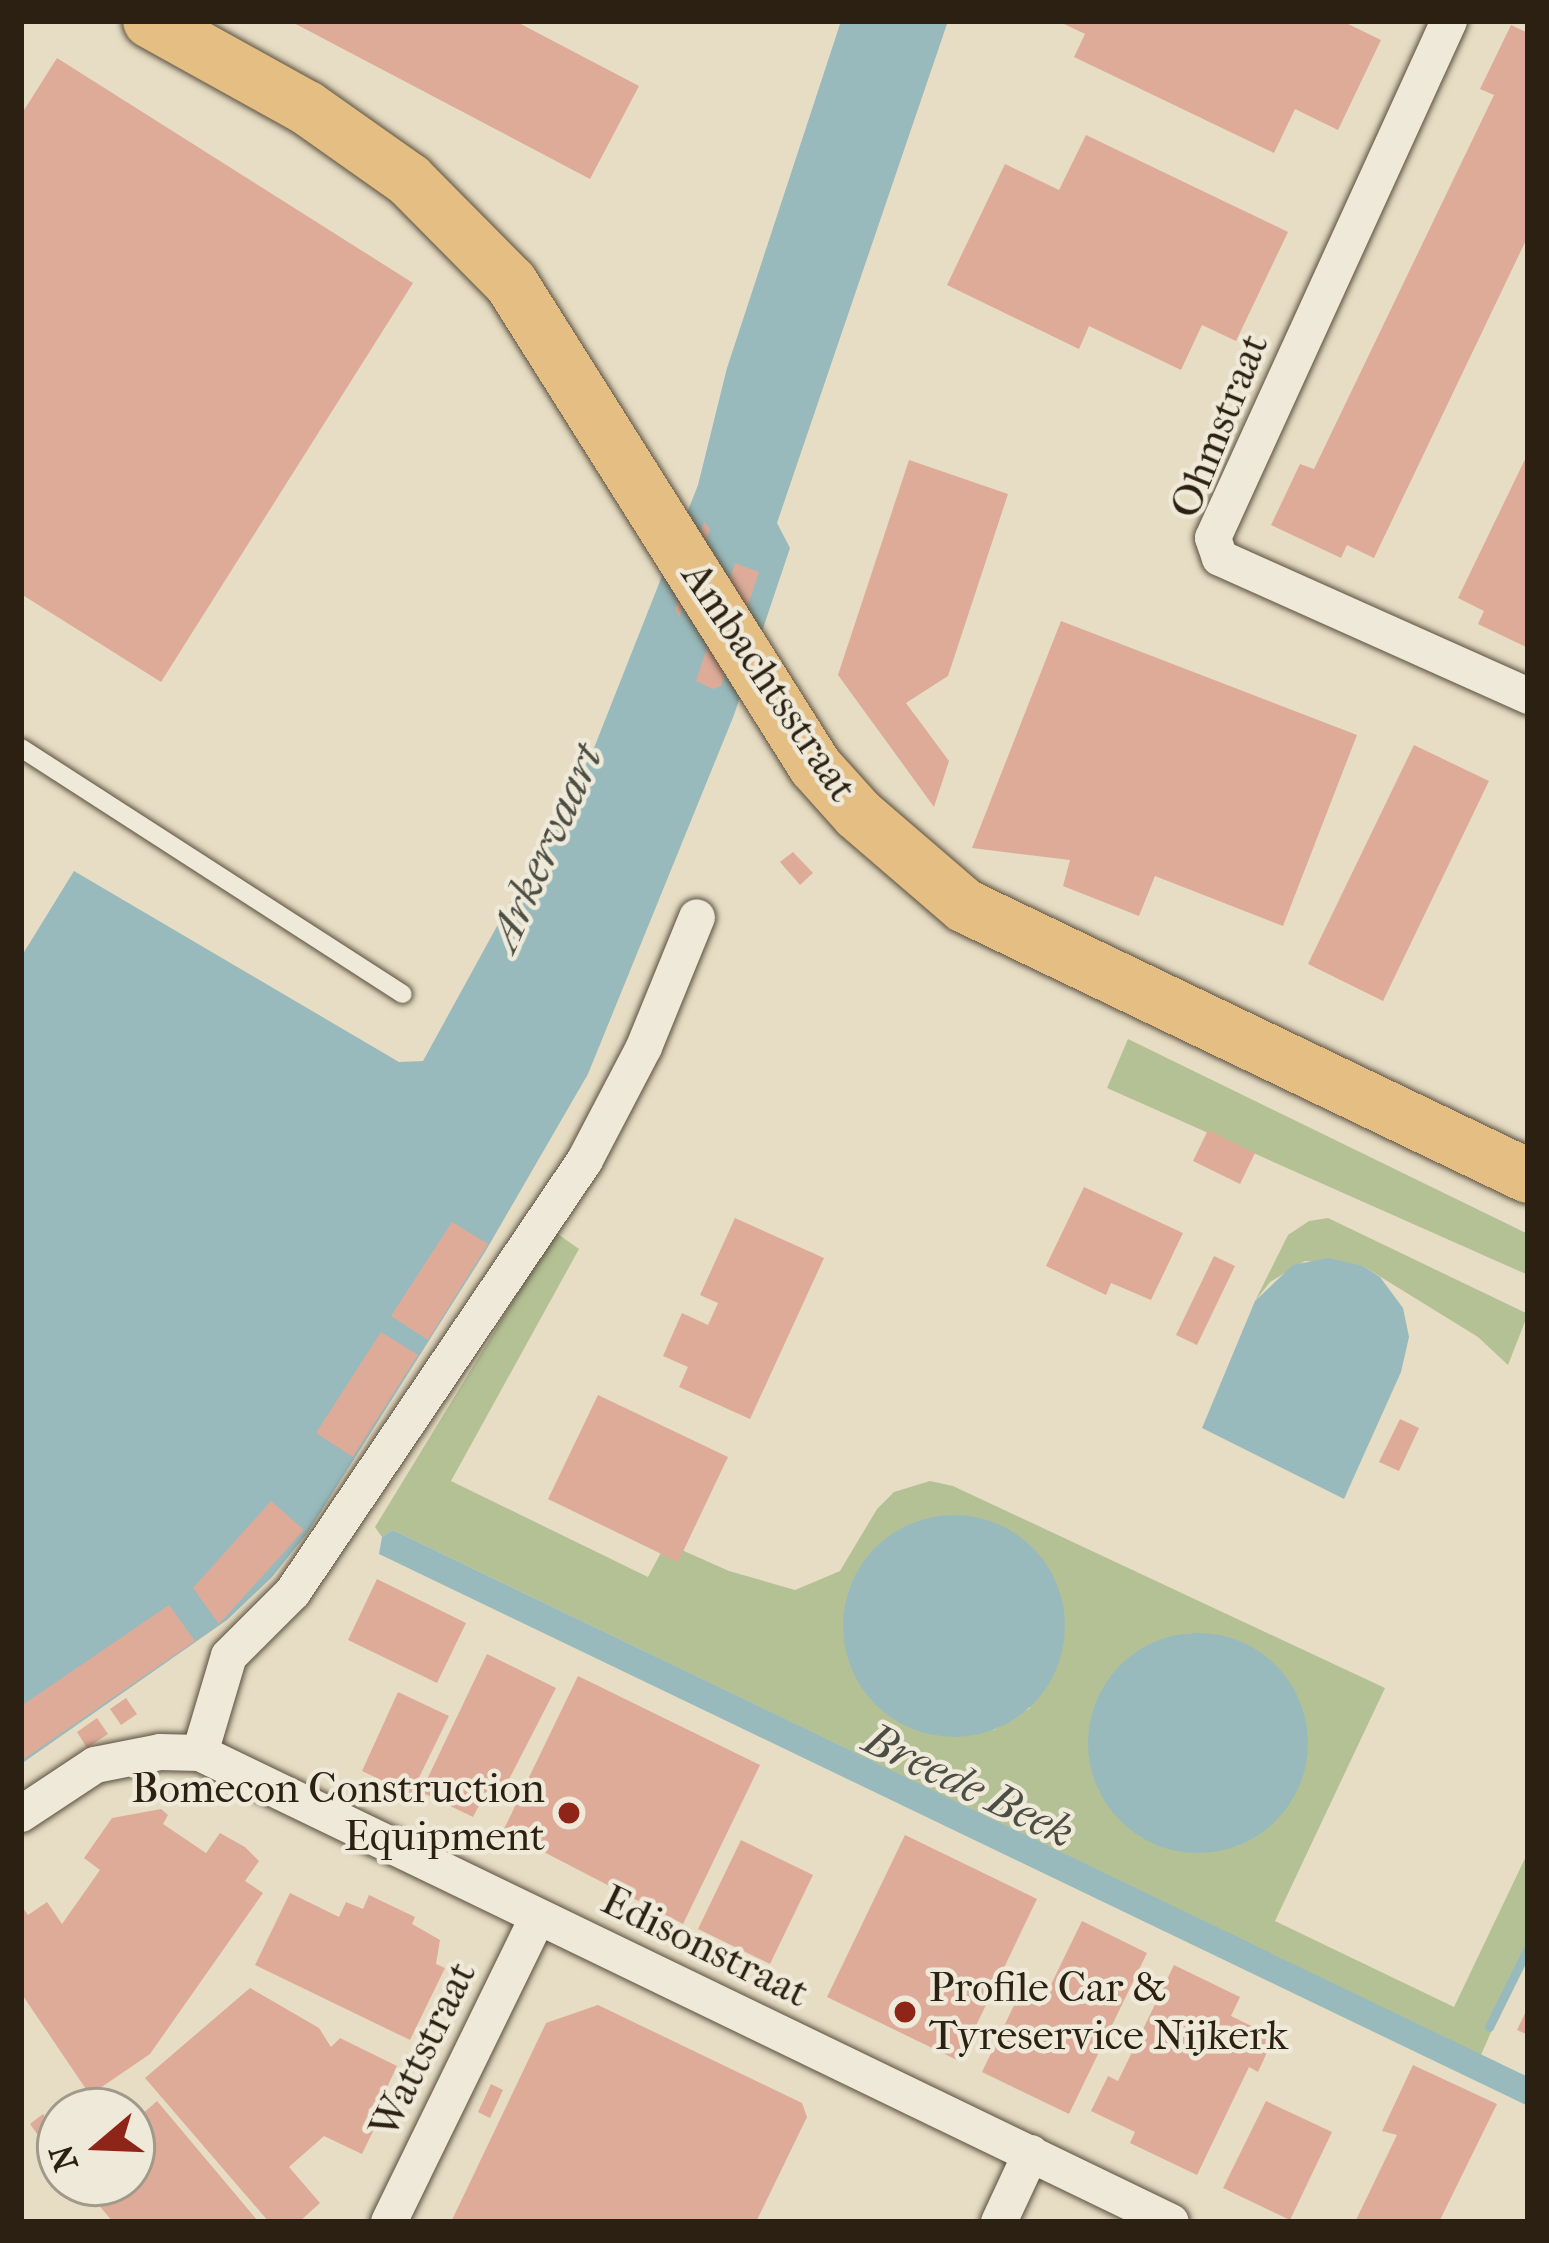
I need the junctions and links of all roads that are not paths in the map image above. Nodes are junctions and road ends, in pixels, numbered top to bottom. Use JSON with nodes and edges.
{"nodes":[{"id":1,"x":150,"y":21,"type":"edge"},
{"id":2,"x":1449,"y":21,"type":"edge"},
{"id":3,"x":1528,"y":696,"type":"edge"},
{"id":4,"x":21,"y":748,"type":"edge"},
{"id":5,"x":697,"y":917,"type":"dead end"},
{"id":6,"x":404,"y":994,"type":"dead end"},
{"id":7,"x":1528,"y":1176,"type":"edge"},
{"id":8,"x":200,"y":1753,"type":"junction"},
{"id":9,"x":21,"y":1814,"type":"edge"},
{"id":10,"x":538,"y":1917,"type":"junction"},
{"id":11,"x":1031,"y":2153,"type":"junction"},
{"id":12,"x":389,"y":2222,"type":"edge"},
{"id":13,"x":999,"y":2222,"type":"edge"},
{"id":14,"x":1172,"y":2222,"type":"edge"}],
"edges":[{"from":1,"to":7,"type":"main road","name":"Ambachtsstraat"},
{"from":2,"to":3,"type":"street","name":"Ohmstraat"},
{"from":4,"to":6,"type":"lane"},
{"from":5,"to":8,"type":"street"},
{"from":8,"to":9,"type":"street","name":"Edisonstraat"},
{"from":8,"to":10,"type":"street","name":"Edisonstraat"},
{"from":10,"to":11,"type":"street","name":"Edisonstraat"},
{"from":10,"to":12,"type":"street","name":"Wattstraat"},
{"from":11,"to":13,"type":"street"},
{"from":11,"to":14,"type":"street","name":"Edisonstraat"}]}
